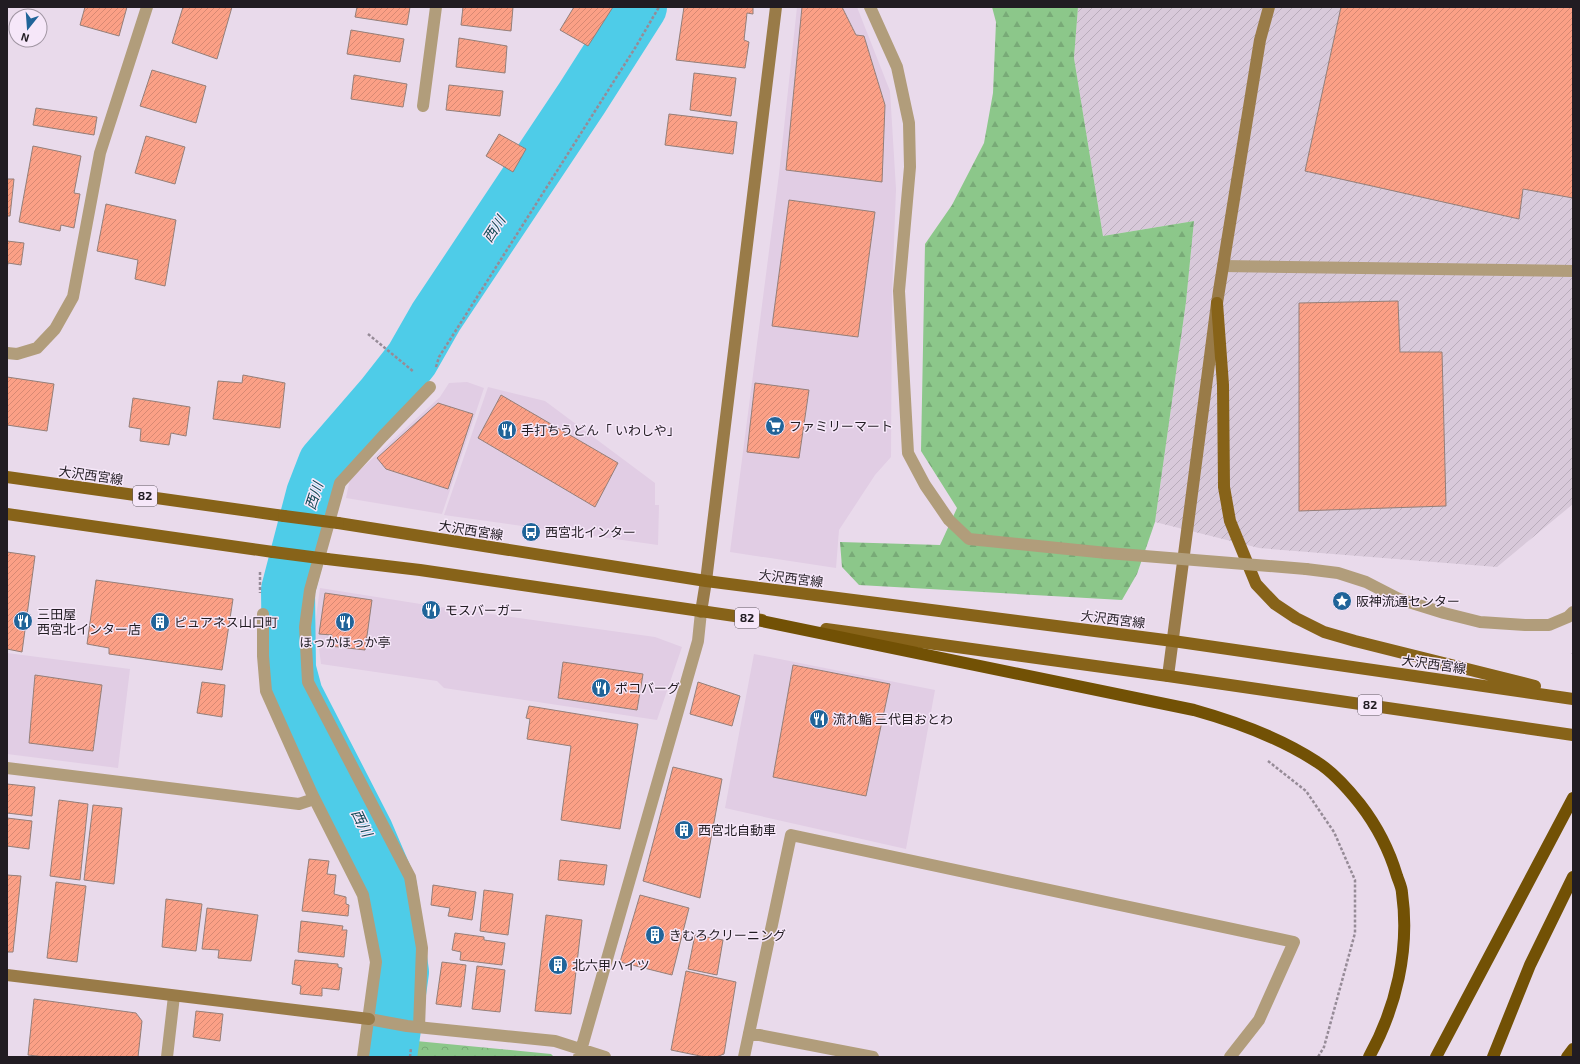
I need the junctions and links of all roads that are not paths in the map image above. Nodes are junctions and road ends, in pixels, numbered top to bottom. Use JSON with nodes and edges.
{"nodes":[{"id":1,"x":147,"y":7,"type":"edge"},
{"id":2,"x":436,"y":7,"type":"edge"},
{"id":3,"x":776,"y":7,"type":"edge"},
{"id":4,"x":870,"y":7,"type":"edge"},
{"id":5,"x":1269,"y":7,"type":"edge"},
{"id":6,"x":423,"y":106,"type":"dead end"},
{"id":7,"x":1223,"y":266,"type":"junction"},
{"id":8,"x":1573,"y":271,"type":"edge"},
{"id":9,"x":1217,"y":302,"type":"junction"},
{"id":10,"x":7,"y":353,"type":"edge"},
{"id":11,"x":430,"y":387,"type":"road end"},
{"id":12,"x":7,"y":477,"type":"edge"},
{"id":13,"x":7,"y":514,"type":"edge"},
{"id":14,"x":706,"y":581,"type":"junction"},
{"id":15,"x":701,"y":612,"type":"junction"},
{"id":16,"x":1573,"y":612,"type":"edge"},
{"id":17,"x":263,"y":614,"type":"dead end"},
{"id":18,"x":752,"y":619,"type":"junction"},
{"id":19,"x":1173,"y":641,"type":"junction"},
{"id":20,"x":1168,"y":676,"type":"junction"},
{"id":21,"x":1573,"y":698,"type":"edge"},
{"id":22,"x":1573,"y":735,"type":"edge"},
{"id":23,"x":7,"y":768,"type":"edge"},
{"id":24,"x":1573,"y":798,"type":"edge"},
{"id":25,"x":314,"y":799,"type":"junction"},
{"id":26,"x":1573,"y":876,"type":"edge"},
{"id":27,"x":7,"y":975,"type":"edge"},
{"id":28,"x":174,"y":996,"type":"junction"},
{"id":29,"x":369,"y":1019,"type":"junction"},
{"id":30,"x":413,"y":1026,"type":"junction"},
{"id":31,"x":749,"y":1033,"type":"junction"},
{"id":32,"x":1573,"y":1049,"type":"edge"},
{"id":33,"x":580,"y":1054,"type":"edge"},
{"id":34,"x":167,"y":1057,"type":"edge"},
{"id":35,"x":363,"y":1057,"type":"edge"},
{"id":36,"x":605,"y":1057,"type":"edge"},
{"id":37,"x":744,"y":1057,"type":"edge"},
{"id":38,"x":872,"y":1057,"type":"edge"},
{"id":39,"x":1230,"y":1057,"type":"edge"},
{"id":40,"x":1369,"y":1057,"type":"edge"},
{"id":41,"x":1436,"y":1057,"type":"edge"},
{"id":42,"x":1493,"y":1057,"type":"edge"},
{"id":43,"x":1568,"y":1057,"type":"edge"}],
"edges":[{"from":1,"to":10,"type":"street"},
{"from":2,"to":6,"type":"street"},
{"from":3,"to":14,"type":"street"},
{"from":4,"to":16,"type":"street","bridge":true},
{"from":5,"to":7,"type":"street"},
{"from":7,"to":8,"type":"street"},
{"from":7,"to":9,"type":"street"},
{"from":9,"to":19,"type":"street"},
{"from":9,"to":21,"type":"main road"},
{"from":11,"to":30,"type":"street"},
{"from":12,"to":14,"type":"main road","name":"大沢西宮線","number":"82","bridge":true},
{"from":13,"to":15,"type":"main road","number":"82","bridge":true},
{"from":14,"to":15,"type":"street"},
{"from":14,"to":19,"type":"main road","name":"大沢西宮線","number":"82"},
{"from":15,"to":18,"type":"main road","number":"82"},
{"from":15,"to":33,"type":"street"},
{"from":17,"to":25,"type":"street"},
{"from":18,"to":20,"type":"main road","number":"82"},
{"from":18,"to":40,"type":"highway"},
{"from":19,"to":20,"type":"street"},
{"from":19,"to":21,"type":"main road","name":"大沢西宮線","number":"82"},
{"from":20,"to":22,"type":"main road","number":"82"},
{"from":23,"to":25,"type":"street"},
{"from":24,"to":41,"type":"highway"},
{"from":25,"to":29,"type":"street"},
{"from":26,"to":42,"type":"highway"},
{"from":27,"to":28,"type":"street"},
{"from":28,"to":29,"type":"street"},
{"from":28,"to":34,"type":"street"},
{"from":29,"to":30,"type":"street"},
{"from":29,"to":35,"type":"street"},
{"from":30,"to":33,"type":"street"},
{"from":31,"to":37,"type":"street"},
{"from":31,"to":38,"type":"street"},
{"from":31,"to":39,"type":"street"},
{"from":32,"to":43,"type":"highway"},
{"from":33,"to":36,"type":"street"}]}
